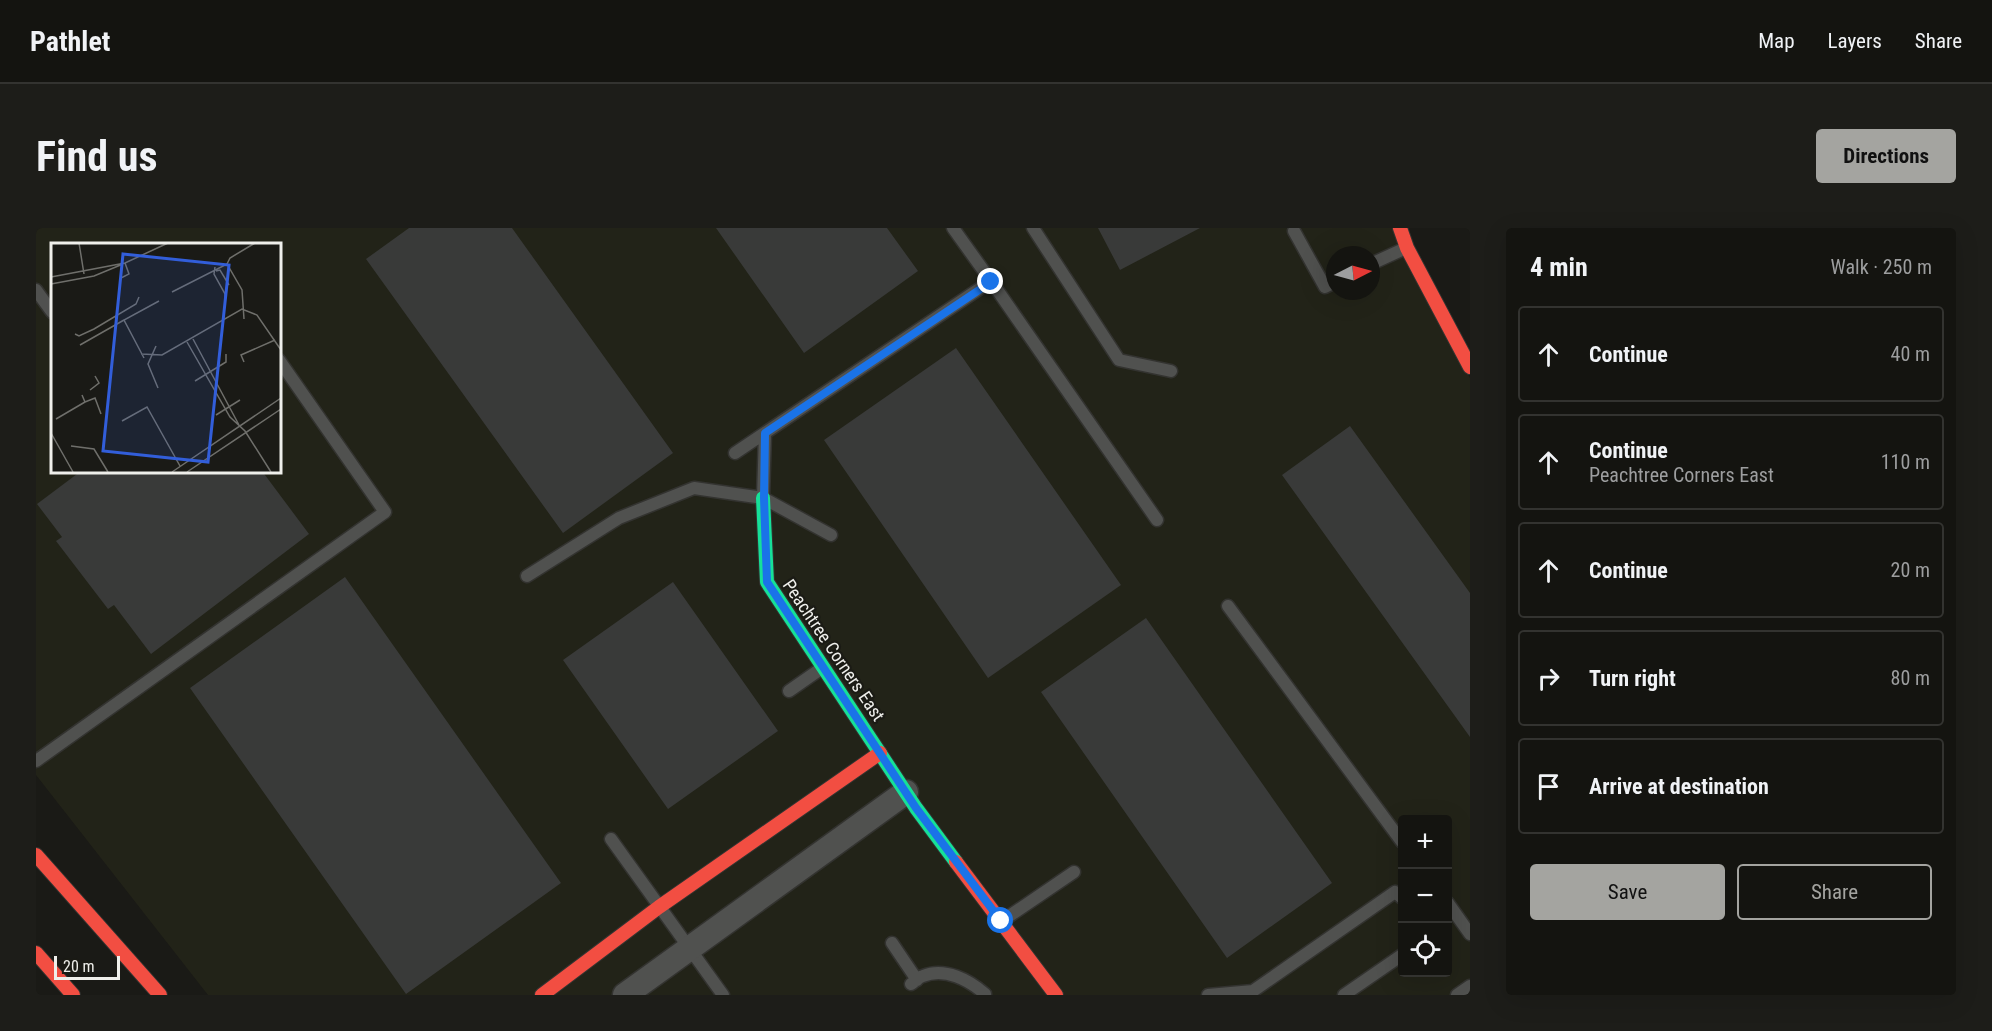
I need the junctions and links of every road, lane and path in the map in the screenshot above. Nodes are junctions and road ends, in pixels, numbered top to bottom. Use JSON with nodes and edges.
{"nodes":[{"id":1,"x":953,"y":228,"type":"edge"},
{"id":2,"x":1033,"y":228,"type":"edge"},
{"id":3,"x":1387,"y":228,"type":"edge"},
{"id":4,"x":1400,"y":228,"type":"edge"},
{"id":5,"x":1294,"y":231,"type":"dead end"},
{"id":6,"x":1407,"y":248,"type":"junction"},
{"id":7,"x":1380,"y":260,"type":"edge"},
{"id":8,"x":991,"y":282,"type":"junction"},
{"id":9,"x":1326,"y":286,"type":"edge"},
{"id":10,"x":36,"y":290,"type":"edge"},
{"id":11,"x":51,"y":311,"type":"edge"},
{"id":12,"x":280,"y":361,"type":"edge"},
{"id":13,"x":1470,"y":367,"type":"edge"},
{"id":14,"x":1170,"y":370,"type":"dead end"},
{"id":15,"x":765,"y":433,"type":"junction"},
{"id":16,"x":735,"y":453,"type":"dead end"},
{"id":17,"x":764,"y":498,"type":"junction"},
{"id":18,"x":1157,"y":520,"type":"dead end"},
{"id":19,"x":831,"y":536,"type":"dead end"},
{"id":20,"x":526,"y":576,"type":"dead end"},
{"id":21,"x":1228,"y":606,"type":"dead end"},
{"id":22,"x":823,"y":667,"type":"junction"},
{"id":23,"x":789,"y":691,"type":"dead end"},
{"id":24,"x":880,"y":753,"type":"junction"},
{"id":25,"x":36,"y":761,"type":"edge"},
{"id":26,"x":911,"y":800,"type":"junction"},
{"id":27,"x":1398,"y":837,"type":"edge"},
{"id":28,"x":611,"y":839,"type":"dead end"},
{"id":29,"x":36,"y":855,"type":"edge"},
{"id":30,"x":1074,"y":872,"type":"dead end"},
{"id":31,"x":1398,"y":895,"type":"edge"},
{"id":32,"x":659,"y":907,"type":"junction"},
{"id":33,"x":1452,"y":909,"type":"edge"},
{"id":34,"x":1001,"y":921,"type":"junction"},
{"id":35,"x":1470,"y":934,"type":"edge"},
{"id":36,"x":892,"y":943,"type":"dead end"},
{"id":37,"x":692,"y":948,"type":"junction"},
{"id":38,"x":36,"y":952,"type":"edge"},
{"id":39,"x":1398,"y":958,"type":"edge"},
{"id":40,"x":1470,"y":986,"type":"edge"},
{"id":41,"x":985,"y":994,"type":"edge"},
{"id":42,"x":73,"y":995,"type":"edge"},
{"id":43,"x":160,"y":995,"type":"edge"},
{"id":44,"x":542,"y":995,"type":"edge"},
{"id":45,"x":625,"y":995,"type":"edge"},
{"id":46,"x":723,"y":995,"type":"edge"},
{"id":47,"x":1056,"y":995,"type":"edge"},
{"id":48,"x":1208,"y":995,"type":"edge"},
{"id":49,"x":1344,"y":995,"type":"edge"},
{"id":50,"x":1457,"y":995,"type":"edge"}],
"edges":[{"from":1,"to":8,"type":"lane"},
{"from":2,"to":14,"type":"lane"},
{"from":3,"to":6,"type":"main road"},
{"from":4,"to":6,"type":"main road"},
{"from":5,"to":9,"type":"lane"},
{"from":6,"to":7,"type":"lane"},
{"from":6,"to":13,"type":"main road"},
{"from":8,"to":15,"type":"lane"},
{"from":8,"to":18,"type":"lane"},
{"from":10,"to":11,"type":"lane"},
{"from":12,"to":25,"type":"lane"},
{"from":15,"to":16,"type":"lane"},
{"from":15,"to":17,"type":"lane"},
{"from":17,"to":19,"type":"lane"},
{"from":17,"to":20,"type":"lane"},
{"from":17,"to":22,"type":"main road","name":"Peachtree Corners East"},
{"from":21,"to":27,"type":"lane"},
{"from":22,"to":23,"type":"lane"},
{"from":22,"to":24,"type":"main road","name":"Peachtree Corners East"},
{"from":24,"to":26,"type":"main road","name":"Peachtree Corners East"},
{"from":24,"to":32,"type":"main road"},
{"from":26,"to":34,"type":"main road","name":"Peachtree Corners East"},
{"from":26,"to":37,"type":"street"},
{"from":28,"to":32,"type":"lane"},
{"from":29,"to":43,"type":"main road"},
{"from":30,"to":34,"type":"lane"},
{"from":31,"to":48,"type":"lane"},
{"from":32,"to":37,"type":"lane"},
{"from":32,"to":44,"type":"main road"},
{"from":33,"to":35,"type":"lane"},
{"from":34,"to":47,"type":"main road","name":"Peachtree Corners East"},
{"from":36,"to":41,"type":"lane"},
{"from":37,"to":45,"type":"street"},
{"from":37,"to":46,"type":"lane"},
{"from":38,"to":42,"type":"main road"},
{"from":39,"to":49,"type":"lane"},
{"from":40,"to":50,"type":"lane"}]}
